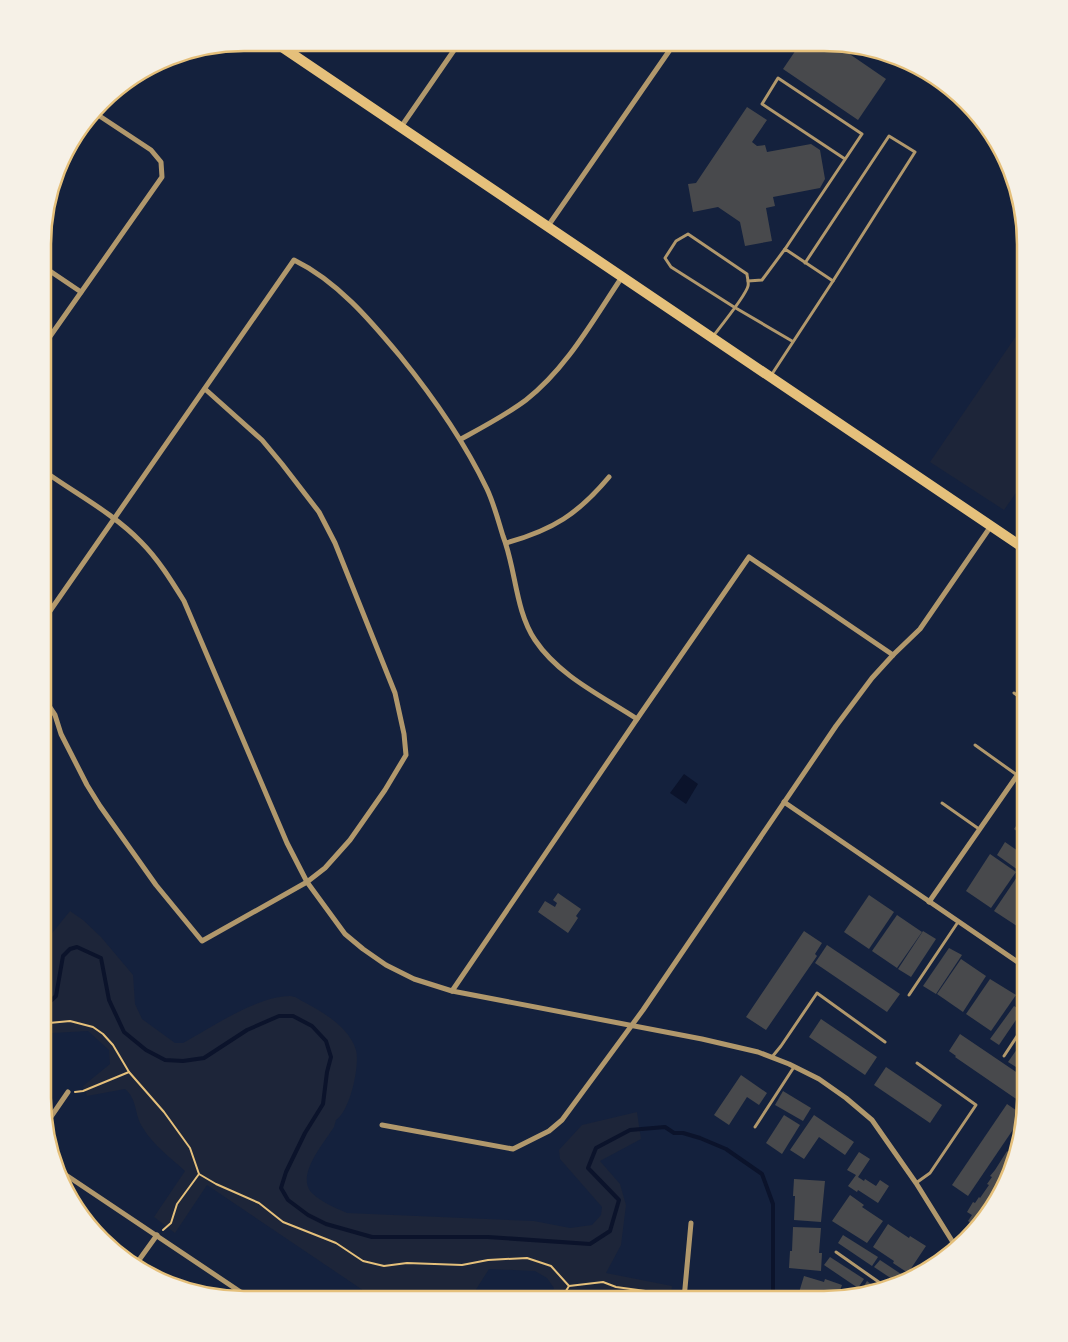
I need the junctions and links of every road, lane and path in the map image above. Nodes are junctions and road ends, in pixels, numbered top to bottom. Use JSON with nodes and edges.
{"nodes":[{"id":1,"x":288,"y":51,"type":"edge"},
{"id":2,"x":453,"y":51,"type":"edge"},
{"id":3,"x":669,"y":51,"type":"edge"},
{"id":4,"x":100,"y":116,"type":"edge"},
{"id":5,"x":401,"y":127,"type":"junction"},
{"id":6,"x":845,"y":160,"type":"junction"},
{"id":7,"x":548,"y":227,"type":"junction"},
{"id":8,"x":786,"y":249,"type":"junction"},
{"id":9,"x":805,"y":263,"type":"junction"},
{"id":10,"x":51,"y":272,"type":"edge"},
{"id":11,"x":622,"y":277,"type":"junction"},
{"id":12,"x":748,"y":281,"type":"junction"},
{"id":13,"x":833,"y":281,"type":"junction"},
{"id":14,"x":81,"y":292,"type":"junction"},
{"id":15,"x":734,"y":307,"type":"junction"},
{"id":16,"x":51,"y":335,"type":"edge"},
{"id":17,"x":712,"y":338,"type":"junction"},
{"id":18,"x":792,"y":341,"type":"junction"},
{"id":19,"x":770,"y":377,"type":"junction"},
{"id":20,"x":205,"y":389,"type":"junction"},
{"id":21,"x":461,"y":440,"type":"junction"},
{"id":22,"x":51,"y":476,"type":"edge"},
{"id":23,"x":609,"y":477,"type":"dead end"},
{"id":24,"x":115,"y":519,"type":"junction"},
{"id":25,"x":991,"y":526,"type":"junction"},
{"id":26,"x":506,"y":543,"type":"junction"},
{"id":27,"x":1017,"y":544,"type":"edge"},
{"id":28,"x":51,"y":611,"type":"edge"},
{"id":29,"x":893,"y":655,"type":"junction"},
{"id":30,"x":1014,"y":692,"type":"dead end"},
{"id":31,"x":1017,"y":694,"type":"edge"},
{"id":32,"x":51,"y":710,"type":"edge"},
{"id":33,"x":637,"y":718,"type":"junction"},
{"id":34,"x":975,"y":745,"type":"dead end"},
{"id":35,"x":1017,"y":775,"type":"joint"},
{"id":36,"x":784,"y":802,"type":"junction"},
{"id":37,"x":942,"y":803,"type":"dead end"},
{"id":38,"x":980,"y":829,"type":"junction"},
{"id":39,"x":307,"y":882,"type":"junction"},
{"id":40,"x":929,"y":902,"type":"junction"},
{"id":41,"x":958,"y":922,"type":"junction"},
{"id":42,"x":1017,"y":962,"type":"edge"},
{"id":43,"x":452,"y":991,"type":"junction"},
{"id":44,"x":909,"y":995,"type":"dead end"},
{"id":45,"x":51,"y":1023,"type":"edge"},
{"id":46,"x":631,"y":1025,"type":"junction"},
{"id":47,"x":1017,"y":1036,"type":"edge"},
{"id":48,"x":884,"y":1042,"type":"dead end"},
{"id":49,"x":1004,"y":1056,"type":"dead end"},
{"id":50,"x":771,"y":1057,"type":"junction"},
{"id":51,"x":917,"y":1063,"type":"dead end"},
{"id":52,"x":794,"y":1067,"type":"junction"},
{"id":53,"x":129,"y":1072,"type":"junction"},
{"id":54,"x":68,"y":1092,"type":"joint"},
{"id":55,"x":52,"y":1115,"type":"edge"},
{"id":56,"x":382,"y":1125,"type":"dead end"},
{"id":57,"x":755,"y":1127,"type":"dead end"},
{"id":58,"x":199,"y":1174,"type":"junction"},
{"id":59,"x":68,"y":1176,"type":"edge"},
{"id":60,"x":916,"y":1183,"type":"junction"},
{"id":61,"x":691,"y":1223,"type":"dead end"},
{"id":62,"x":157,"y":1235,"type":"junction"},
{"id":63,"x":952,"y":1242,"type":"edge"},
{"id":64,"x":836,"y":1252,"type":"dead end"},
{"id":65,"x":139,"y":1260,"type":"edge"},
{"id":66,"x":880,"y":1283,"type":"edge"},
{"id":67,"x":569,"y":1286,"type":"junction"},
{"id":68,"x":239,"y":1291,"type":"edge"},
{"id":69,"x":566,"y":1291,"type":"edge"},
{"id":70,"x":645,"y":1291,"type":"edge"},
{"id":71,"x":685,"y":1291,"type":"edge"}],
"edges":[{"from":1,"to":5,"type":"main road"},
{"from":2,"to":5,"type":"street"},
{"from":3,"to":7,"type":"street"},
{"from":4,"to":14,"type":"street"},
{"from":5,"to":7,"type":"main road"},
{"from":6,"to":6,"type":"lane"},
{"from":6,"to":8,"type":"lane"},
{"from":7,"to":11,"type":"main road"},
{"from":8,"to":9,"type":"lane"},
{"from":8,"to":12,"type":"lane"},
{"from":9,"to":13,"type":"lane"},
{"from":9,"to":13,"type":"lane"},
{"from":10,"to":14,"type":"street"},
{"from":11,"to":17,"type":"main road"},
{"from":11,"to":21,"type":"street"},
{"from":12,"to":15,"type":"lane"},
{"from":12,"to":15,"type":"lane"},
{"from":13,"to":18,"type":"lane"},
{"from":14,"to":16,"type":"street"},
{"from":15,"to":17,"type":"lane"},
{"from":15,"to":18,"type":"lane"},
{"from":17,"to":19,"type":"main road"},
{"from":18,"to":19,"type":"lane"},
{"from":19,"to":25,"type":"main road"},
{"from":20,"to":21,"type":"street"},
{"from":20,"to":24,"type":"street"},
{"from":20,"to":39,"type":"street"},
{"from":21,"to":26,"type":"street"},
{"from":22,"to":24,"type":"street"},
{"from":23,"to":26,"type":"street"},
{"from":24,"to":28,"type":"street"},
{"from":24,"to":39,"type":"street"},
{"from":25,"to":27,"type":"main road"},
{"from":25,"to":29,"type":"street"},
{"from":26,"to":33,"type":"street"},
{"from":29,"to":33,"type":"street"},
{"from":29,"to":36,"type":"street"},
{"from":30,"to":31,"type":"lane"},
{"from":32,"to":39,"type":"street"},
{"from":33,"to":43,"type":"street"},
{"from":34,"to":35,"type":"lane"},
{"from":35,"to":38,"type":"street"},
{"from":36,"to":40,"type":"street"},
{"from":36,"to":46,"type":"street"},
{"from":37,"to":38,"type":"lane"},
{"from":38,"to":40,"type":"street"},
{"from":39,"to":43,"type":"street"},
{"from":40,"to":41,"type":"street"},
{"from":41,"to":42,"type":"street"},
{"from":41,"to":44,"type":"lane"},
{"from":43,"to":46,"type":"street"},
{"from":45,"to":53,"type":"path"},
{"from":46,"to":50,"type":"street"},
{"from":46,"to":56,"type":"street"},
{"from":47,"to":49,"type":"lane"},
{"from":48,"to":50,"type":"lane"},
{"from":50,"to":52,"type":"street"},
{"from":51,"to":60,"type":"lane"},
{"from":52,"to":57,"type":"lane"},
{"from":52,"to":60,"type":"street"},
{"from":53,"to":54,"type":"path"},
{"from":53,"to":58,"type":"path"},
{"from":54,"to":55,"type":"street"},
{"from":58,"to":62,"type":"path"},
{"from":58,"to":67,"type":"path"},
{"from":59,"to":62,"type":"street"},
{"from":60,"to":63,"type":"street"},
{"from":61,"to":71,"type":"street"},
{"from":62,"to":65,"type":"street"},
{"from":62,"to":68,"type":"street"},
{"from":64,"to":66,"type":"lane"},
{"from":67,"to":69,"type":"path"},
{"from":67,"to":70,"type":"path"}]}
